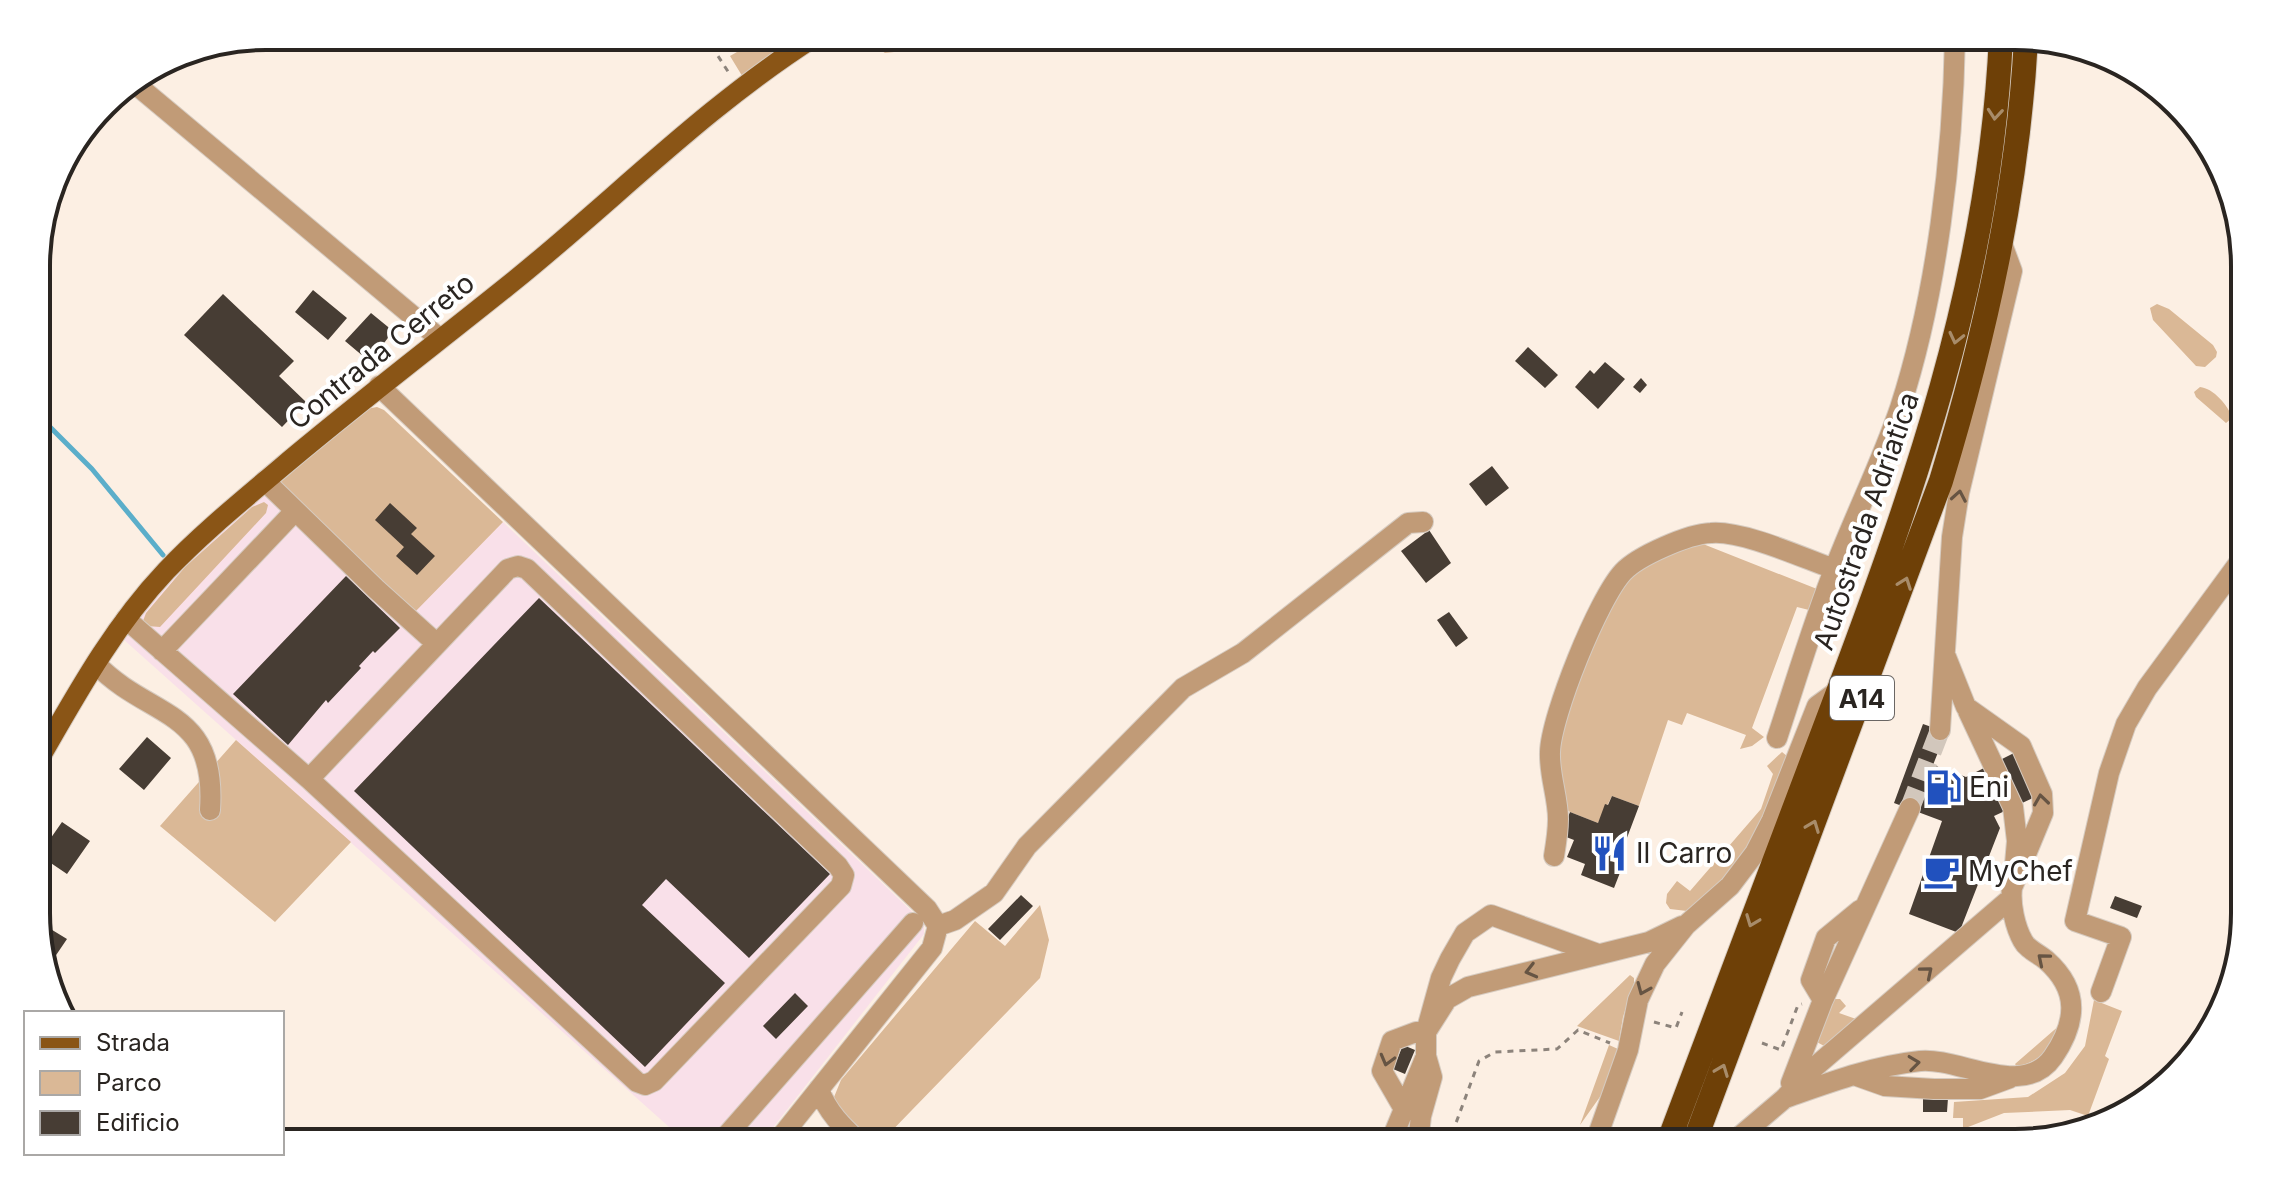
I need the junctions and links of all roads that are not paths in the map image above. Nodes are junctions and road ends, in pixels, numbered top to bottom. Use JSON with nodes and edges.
{"nodes":[{"id":1,"x":794,"y":50,"type":"edge"},
{"id":2,"x":1954,"y":50,"type":"edge"},
{"id":3,"x":2000,"y":50,"type":"edge"},
{"id":4,"x":2025,"y":50,"type":"edge"},
{"id":5,"x":142,"y":89,"type":"edge"},
{"id":6,"x":2002,"y":244,"type":"junction"},
{"id":7,"x":439,"y":338,"type":"junction"},
{"id":8,"x":379,"y":386,"type":"junction"},
{"id":9,"x":265,"y":481,"type":"junction"},
{"id":10,"x":295,"y":511,"type":"junction"},
{"id":11,"x":1423,"y":522,"type":"dead end"},
{"id":12,"x":1834,"y":569,"type":"junction"},
{"id":13,"x":2231,"y":574,"type":"edge"},
{"id":14,"x":126,"y":619,"type":"junction"},
{"id":15,"x":437,"y":644,"type":"junction"},
{"id":16,"x":162,"y":651,"type":"junction"},
{"id":17,"x":1946,"y":657,"type":"junction"},
{"id":18,"x":96,"y":664,"type":"junction"},
{"id":19,"x":1839,"y":690,"type":"junction"},
{"id":20,"x":1966,"y":707,"type":"junction"},
{"id":21,"x":1940,"y":730,"type":"tunnel mouth"},
{"id":22,"x":1777,"y":738,"type":"dead end"},
{"id":23,"x":50,"y":741,"type":"edge"},
{"id":24,"x":309,"y":779,"type":"junction"},
{"id":25,"x":1910,"y":808,"type":"tunnel mouth"},
{"id":26,"x":210,"y":810,"type":"dead end"},
{"id":27,"x":1554,"y":856,"type":"dead end"},
{"id":28,"x":2011,"y":894,"type":"junction"},
{"id":29,"x":913,"y":923,"type":"dead end"},
{"id":30,"x":1686,"y":925,"type":"junction"},
{"id":31,"x":938,"y":926,"type":"junction"},
{"id":32,"x":1598,"y":954,"type":"junction"},
{"id":33,"x":2101,"y":992,"type":"dead end"},
{"id":34,"x":1426,"y":1032,"type":"junction"},
{"id":35,"x":811,"y":1039,"type":"junction"},
{"id":36,"x":1426,"y":1056,"type":"junction"},
{"id":37,"x":839,"y":1064,"type":"junction"},
{"id":38,"x":819,"y":1089,"type":"junction"},
{"id":39,"x":1785,"y":1098,"type":"junction"},
{"id":40,"x":1404,"y":1109,"type":"junction"},
{"id":41,"x":732,"y":1129,"type":"edge"},
{"id":42,"x":787,"y":1129,"type":"edge"},
{"id":43,"x":845,"y":1129,"type":"edge"},
{"id":44,"x":1396,"y":1129,"type":"edge"},
{"id":45,"x":1420,"y":1129,"type":"edge"},
{"id":46,"x":1600,"y":1129,"type":"edge"},
{"id":47,"x":1673,"y":1129,"type":"edge"},
{"id":48,"x":1699,"y":1129,"type":"edge"},
{"id":49,"x":1748,"y":1129,"type":"edge"}],
"edges":[{"from":1,"to":7,"type":"main road","name":"Contrada Cerreto"},
{"from":2,"to":12,"type":"street"},
{"from":3,"to":19,"type":"highway","name":"Autostrada Adriatica","number":"A14","one_way":true},
{"from":4,"to":6,"type":"highway","name":"Autostrada Adriatica","number":"A14"},
{"from":5,"to":7,"type":"street"},
{"from":17,"to":6,"type":"street","one_way":true},
{"from":48,"to":6,"type":"highway","name":"Autostrada Adriatica","number":"A14","one_way":true},
{"from":7,"to":8,"type":"main road","name":"Contrada Cerreto"},
{"from":8,"to":9,"type":"main road","name":"Contrada Cerreto"},
{"from":8,"to":31,"type":"street"},
{"from":9,"to":10,"type":"street"},
{"from":9,"to":14,"type":"main road","name":"Contrada Cerreto"},
{"from":10,"to":15,"type":"street"},
{"from":10,"to":16,"type":"street"},
{"from":11,"to":31,"type":"street"},
{"from":12,"to":22,"type":"street"},
{"from":12,"to":27,"type":"street"},
{"from":13,"to":33,"type":"street"},
{"from":14,"to":16,"type":"street"},
{"from":14,"to":18,"type":"main road","name":"Contrada Cerreto"},
{"from":15,"to":24,"type":"street"},
{"from":15,"to":24,"type":"street"},
{"from":16,"to":24,"type":"street"},
{"from":17,"to":20,"type":"street"},
{"from":17,"to":21,"type":"street"},
{"from":18,"to":23,"type":"main road","name":"Contrada Cerreto"},
{"from":18,"to":26,"type":"street"},
{"from":19,"to":30,"type":"street"},
{"from":19,"to":47,"type":"highway","name":"Autostrada Adriatica","number":"A14","one_way":true},
{"from":20,"to":28,"type":"street"},
{"from":28,"to":20,"type":"street","one_way":true},
{"from":25,"to":39,"type":"street"},
{"from":39,"to":28,"type":"street","one_way":true},
{"from":39,"to":28,"type":"street","one_way":true},
{"from":29,"to":35,"type":"street"},
{"from":30,"to":32,"type":"street"},
{"from":30,"to":46,"type":"street","one_way":true},
{"from":31,"to":37,"type":"street"},
{"from":32,"to":34,"type":"street","one_way":true},
{"from":32,"to":34,"type":"street"},
{"from":34,"to":36,"type":"street"},
{"from":34,"to":40,"type":"street","one_way":true},
{"from":35,"to":37,"type":"street"},
{"from":35,"to":41,"type":"street"},
{"from":36,"to":40,"type":"street"},
{"from":36,"to":45,"type":"street"},
{"from":37,"to":38,"type":"street"},
{"from":38,"to":42,"type":"street"},
{"from":38,"to":43,"type":"street"},
{"from":39,"to":49,"type":"street"},
{"from":40,"to":44,"type":"street"}]}
